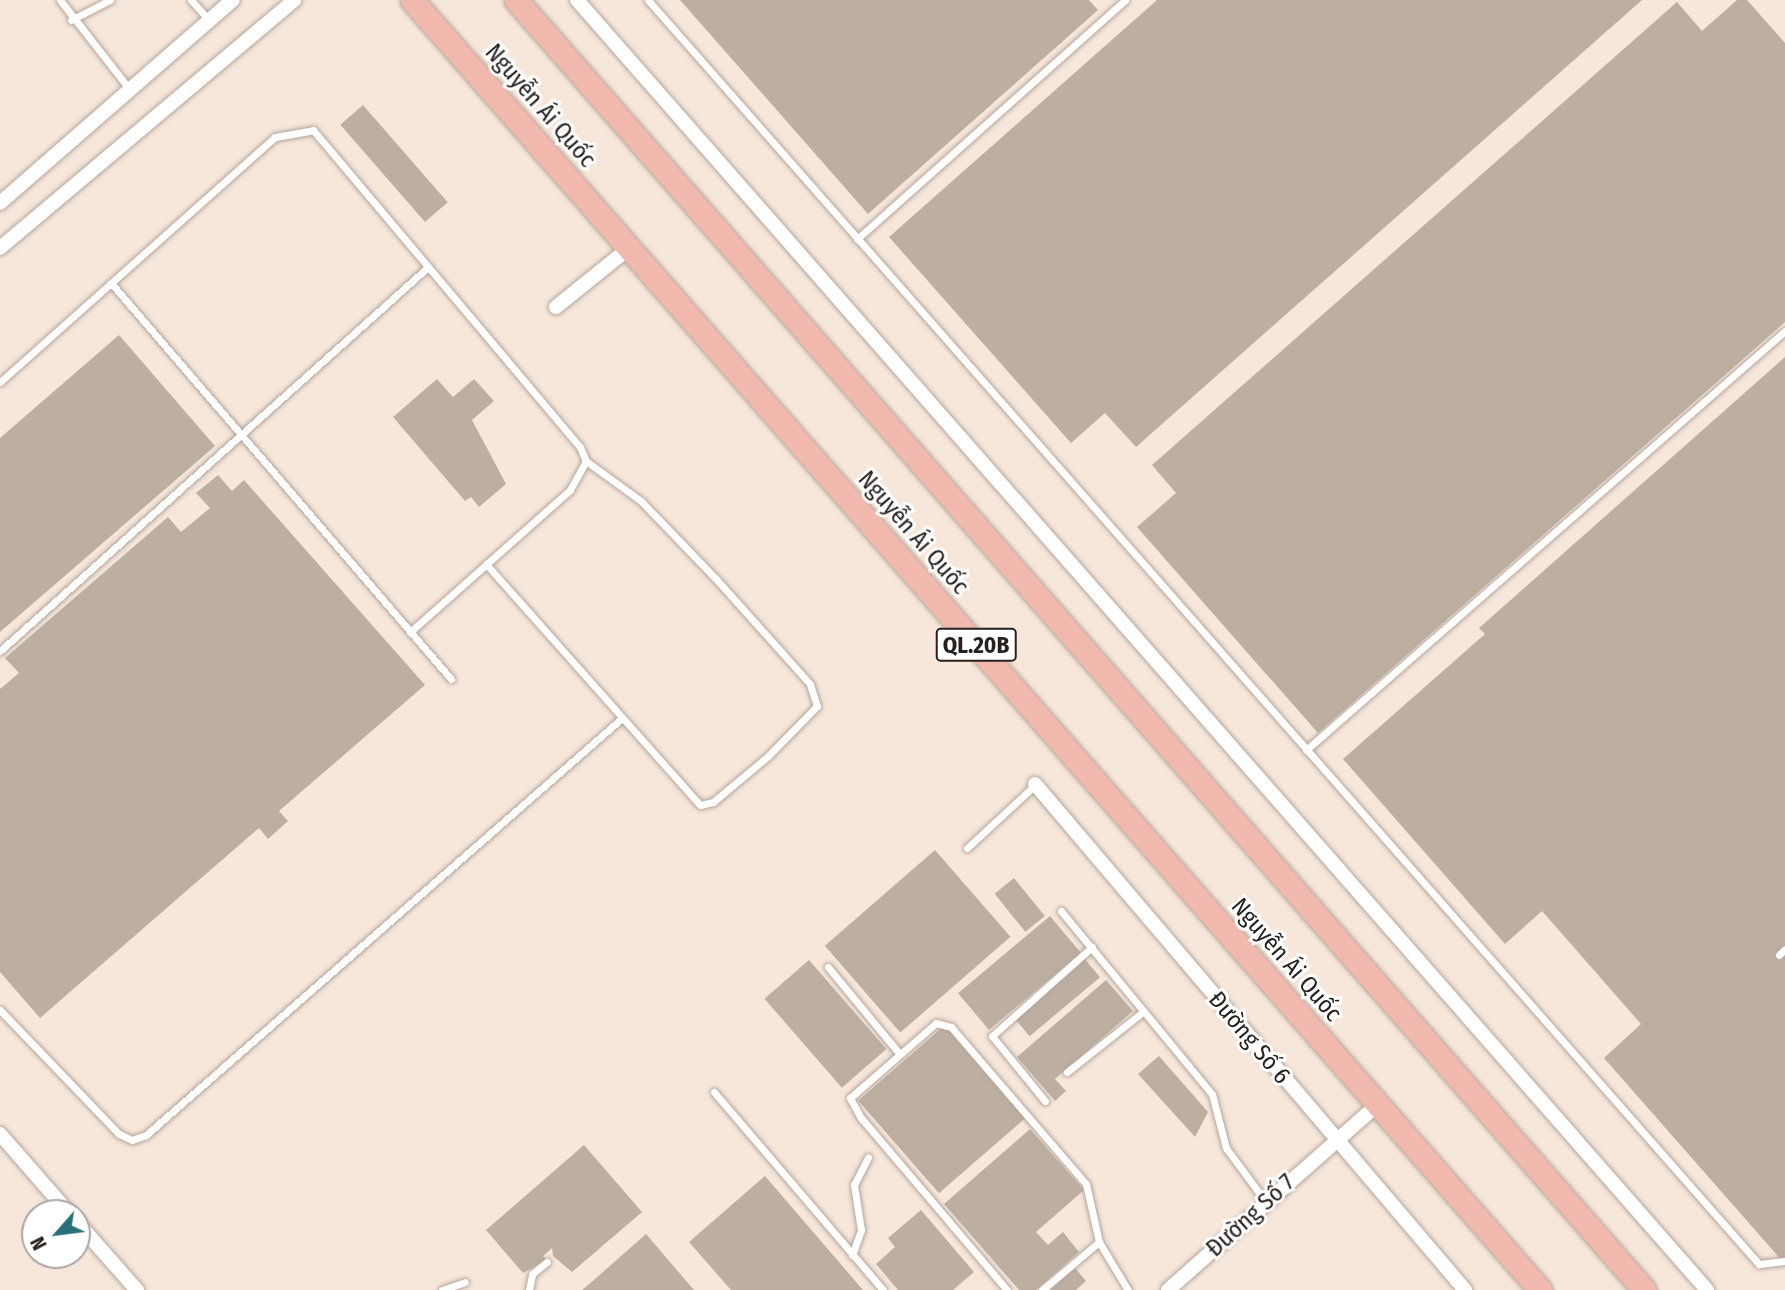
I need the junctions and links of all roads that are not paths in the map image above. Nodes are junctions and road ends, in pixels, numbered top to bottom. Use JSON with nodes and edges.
{"nodes":[{"id":1,"x":60,"y":0,"type":"edge"},
{"id":2,"x":110,"y":0,"type":"edge"},
{"id":3,"x":191,"y":0,"type":"edge"},
{"id":4,"x":233,"y":0,"type":"edge"},
{"id":5,"x":294,"y":0,"type":"edge"},
{"id":6,"x":412,"y":0,"type":"edge"},
{"id":7,"x":516,"y":0,"type":"edge"},
{"id":8,"x":577,"y":0,"type":"edge"},
{"id":9,"x":648,"y":0,"type":"edge"},
{"id":10,"x":1125,"y":0,"type":"edge"},
{"id":11,"x":1115,"y":3,"type":"edge"},
{"id":12,"x":71,"y":20,"type":"junction"},
{"id":13,"x":209,"y":21,"type":"junction"},
{"id":14,"x":130,"y":90,"type":"junction"},
{"id":15,"x":0,"y":203,"type":"edge"},
{"id":16,"x":857,"y":239,"type":"junction"},
{"id":17,"x":0,"y":248,"type":"edge"},
{"id":18,"x":629,"y":248,"type":"junction"},
{"id":19,"x":428,"y":267,"type":"junction"},
{"id":20,"x":111,"y":283,"type":"junction"},
{"id":21,"x":556,"y":307,"type":"dead end"},
{"id":22,"x":1785,"y":331,"type":"edge"},
{"id":23,"x":0,"y":382,"type":"edge"},
{"id":24,"x":241,"y":435,"type":"junction"},
{"id":25,"x":586,"y":461,"type":"junction"},
{"id":26,"x":486,"y":564,"type":"junction"},
{"id":27,"x":410,"y":632,"type":"junction"},
{"id":28,"x":0,"y":651,"type":"edge"},
{"id":29,"x":451,"y":679,"type":"dead end"},
{"id":30,"x":622,"y":718,"type":"junction"},
{"id":31,"x":1306,"y":750,"type":"junction"},
{"id":32,"x":1035,"y":784,"type":"joint"},
{"id":33,"x":967,"y":848,"type":"dead end"},
{"id":34,"x":1061,"y":911,"type":"dead end"},
{"id":35,"x":1092,"y":947,"type":"junction"},
{"id":36,"x":828,"y":967,"type":"dead end"},
{"id":37,"x":0,"y":1010,"type":"edge"},
{"id":38,"x":1144,"y":1011,"type":"junction"},
{"id":39,"x":899,"y":1053,"type":"junction"},
{"id":40,"x":1068,"y":1072,"type":"dead end"},
{"id":41,"x":714,"y":1093,"type":"dead end"},
{"id":42,"x":1045,"y":1101,"type":"dead end"},
{"id":43,"x":1378,"y":1104,"type":"junction"},
{"id":44,"x":0,"y":1134,"type":"edge"},
{"id":45,"x":1335,"y":1142,"type":"junction"},
{"id":46,"x":868,"y":1157,"type":"dead end"},
{"id":47,"x":57,"y":1199,"type":"edge"},
{"id":48,"x":1266,"y":1202,"type":"junction"},
{"id":49,"x":91,"y":1238,"type":"edge"},
{"id":50,"x":1099,"y":1242,"type":"junction"},
{"id":51,"x":852,"y":1255,"type":"junction"},
{"id":52,"x":1785,"y":1261,"type":"edge"},
{"id":53,"x":547,"y":1262,"type":"dead end"},
{"id":54,"x":465,"y":1282,"type":"dead end"},
{"id":55,"x":137,"y":1290,"type":"edge"},
{"id":56,"x":442,"y":1290,"type":"edge"},
{"id":57,"x":529,"y":1290,"type":"edge"},
{"id":58,"x":883,"y":1290,"type":"edge"},
{"id":59,"x":1007,"y":1290,"type":"edge"},
{"id":60,"x":1042,"y":1290,"type":"edge"},
{"id":61,"x":1128,"y":1290,"type":"edge"},
{"id":62,"x":1168,"y":1290,"type":"edge"},
{"id":63,"x":1465,"y":1290,"type":"edge"},
{"id":64,"x":1540,"y":1290,"type":"edge"},
{"id":65,"x":1644,"y":1290,"type":"edge"},
{"id":66,"x":1707,"y":1290,"type":"edge"}],
"edges":[{"from":1,"to":12,"type":"lane"},
{"from":2,"to":12,"type":"lane"},
{"from":3,"to":13,"type":"lane"},
{"from":4,"to":13,"type":"street"},
{"from":5,"to":17,"type":"street"},
{"from":6,"to":18,"type":"main road","name":"Nguyễn Ái Quốc","number":"QL.20B"},
{"from":7,"to":65,"type":"main road","number":"QL.20B"},
{"from":8,"to":66,"type":"street"},
{"from":9,"to":16,"type":"lane"},
{"from":10,"to":11,"type":"lane"},
{"from":11,"to":16,"type":"lane"},
{"from":12,"to":14,"type":"lane"},
{"from":13,"to":14,"type":"street"},
{"from":14,"to":15,"type":"street"},
{"from":16,"to":31,"type":"lane"},
{"from":18,"to":21,"type":"street"},
{"from":18,"to":43,"type":"main road","name":"Nguyễn Ái Quốc","number":"QL.20B"},
{"from":19,"to":20,"type":"lane"},
{"from":19,"to":24,"type":"lane"},
{"from":19,"to":25,"type":"lane"},
{"from":20,"to":23,"type":"lane"},
{"from":20,"to":24,"type":"lane"},
{"from":22,"to":31,"type":"lane"},
{"from":24,"to":27,"type":"lane"},
{"from":24,"to":28,"type":"lane"},
{"from":25,"to":26,"type":"lane"},
{"from":25,"to":30,"type":"lane"},
{"from":26,"to":27,"type":"lane"},
{"from":26,"to":30,"type":"lane"},
{"from":27,"to":29,"type":"lane"},
{"from":30,"to":37,"type":"lane"},
{"from":31,"to":52,"type":"lane"},
{"from":32,"to":33,"type":"lane"},
{"from":32,"to":45,"type":"street","name":"Đường Số 6"},
{"from":34,"to":35,"type":"lane"},
{"from":35,"to":38,"type":"lane"},
{"from":35,"to":42,"type":"lane"},
{"from":36,"to":39,"type":"lane"},
{"from":38,"to":40,"type":"lane"},
{"from":38,"to":48,"type":"lane"},
{"from":39,"to":50,"type":"lane"},
{"from":39,"to":59,"type":"lane"},
{"from":41,"to":51,"type":"lane"},
{"from":43,"to":45,"type":"street","name":"Đường Số 7"},
{"from":43,"to":64,"type":"main road","name":"Nguyễn Ái Quốc","number":"QL.20B"},
{"from":44,"to":47,"type":"street"},
{"from":45,"to":48,"type":"street","name":"Đường Số 7"},
{"from":45,"to":63,"type":"street","name":"Đường Số 6"},
{"from":46,"to":51,"type":"lane"},
{"from":48,"to":62,"type":"street","name":"Đường Số 7"},
{"from":49,"to":55,"type":"street"},
{"from":50,"to":60,"type":"lane"},
{"from":50,"to":61,"type":"lane"},
{"from":51,"to":58,"type":"lane"},
{"from":53,"to":57,"type":"lane"},
{"from":54,"to":56,"type":"lane"}]}
